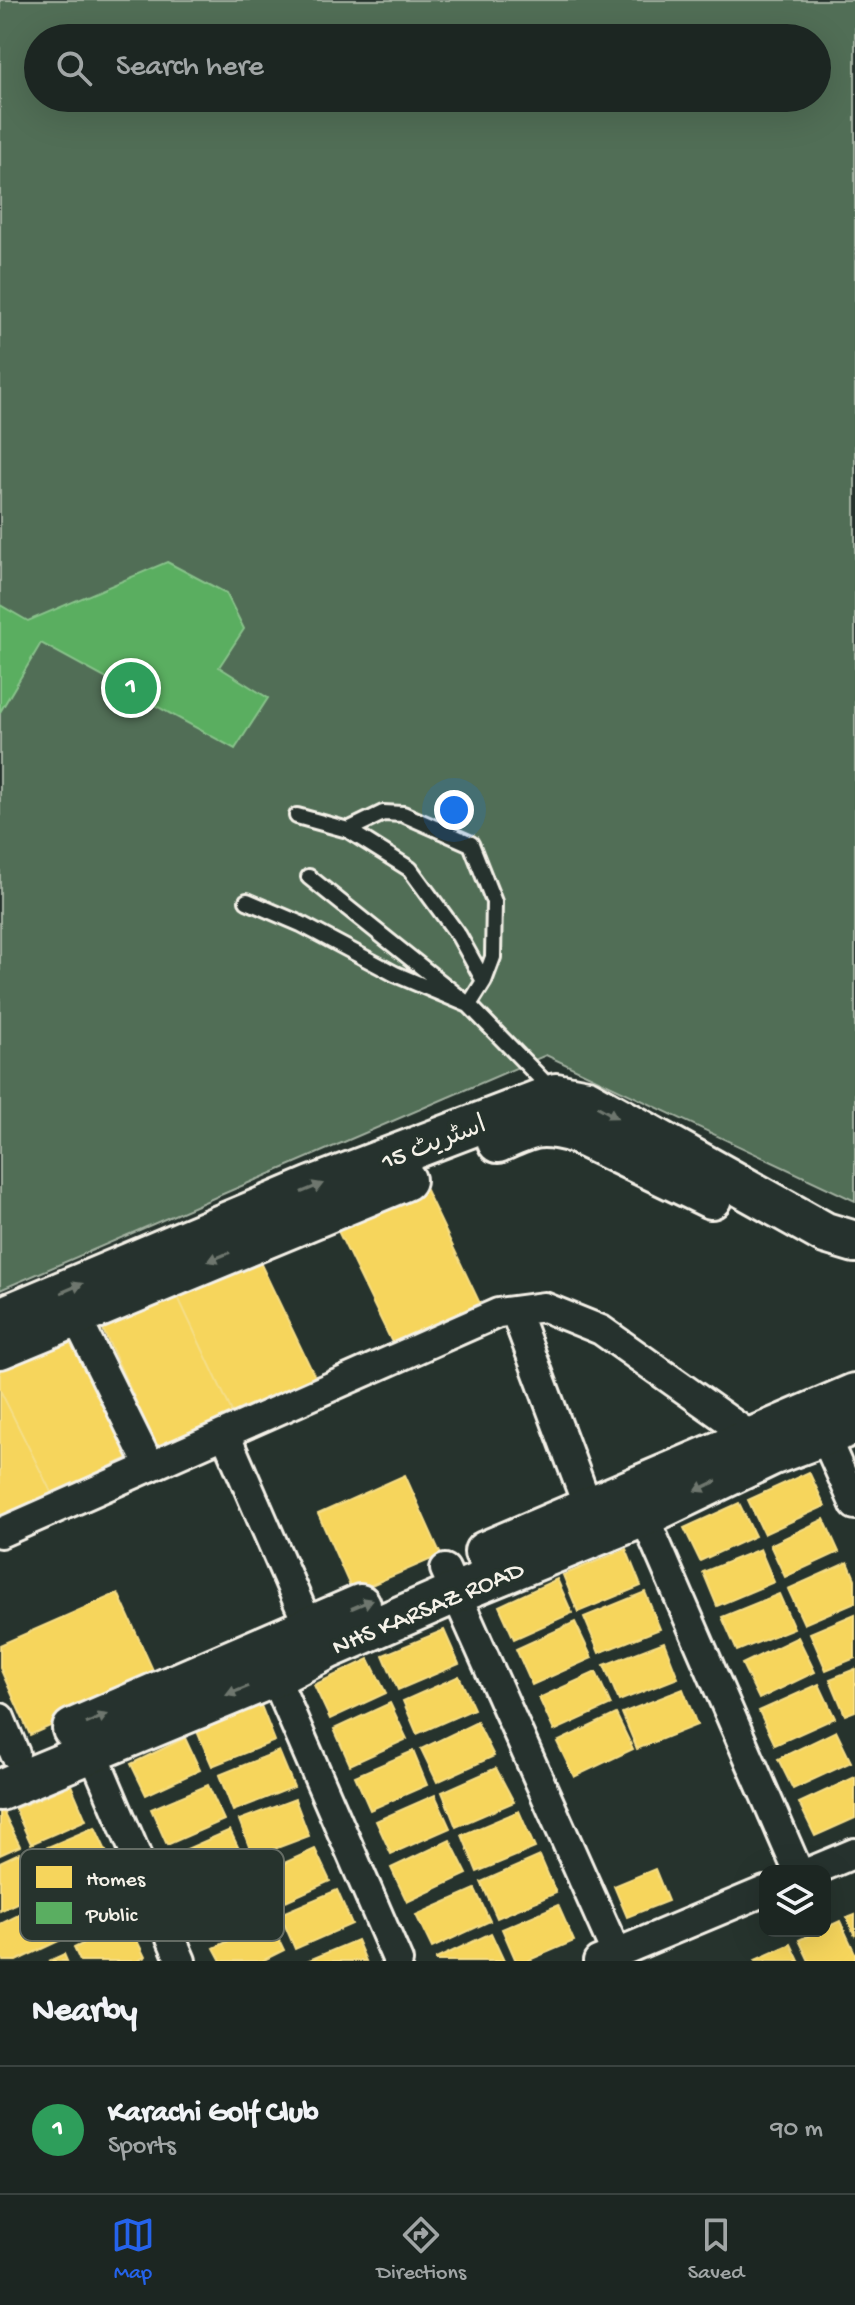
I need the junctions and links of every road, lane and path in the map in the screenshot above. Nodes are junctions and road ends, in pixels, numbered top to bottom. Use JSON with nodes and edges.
{"nodes":[{"id":1,"x":297,"y":816,"type":"dead end"},
{"id":2,"x":348,"y":830,"type":"junction"},
{"id":3,"x":309,"y":877,"type":"dead end"},
{"id":4,"x":247,"y":901,"type":"dead end"},
{"id":5,"x":484,"y":981,"type":"junction"},
{"id":6,"x":469,"y":1005,"type":"junction"},
{"id":7,"x":559,"y":1111,"type":"junction"},
{"id":8,"x":855,"y":1242,"type":"edge"},
{"id":9,"x":855,"y":1267,"type":"edge"},
{"id":10,"x":515,"y":1311,"type":"junction"},
{"id":11,"x":76,"y":1317,"type":"junction"},
{"id":12,"x":0,"y":1318,"type":"edge"},
{"id":13,"x":0,"y":1348,"type":"edge"},
{"id":14,"x":855,"y":1394,"type":"edge"},
{"id":15,"x":831,"y":1424,"type":"edge"},
{"id":16,"x":225,"y":1434,"type":"junction"},
{"id":17,"x":752,"y":1437,"type":"junction"},
{"id":18,"x":150,"y":1467,"type":"junction"},
{"id":19,"x":855,"y":1505,"type":"edge"},
{"id":20,"x":617,"y":1511,"type":"junction"},
{"id":21,"x":0,"y":1533,"type":"edge"},
{"id":22,"x":450,"y":1581,"type":"junction"},
{"id":23,"x":309,"y":1627,"type":"junction"},
{"id":24,"x":269,"y":1662,"type":"junction"},
{"id":25,"x":35,"y":1748,"type":"edge"},
{"id":26,"x":0,"y":1790,"type":"edge"},
{"id":27,"x":104,"y":1849,"type":"edge"},
{"id":28,"x":855,"y":1853,"type":"edge"},
{"id":29,"x":795,"y":1865,"type":"edge"},
{"id":30,"x":826,"y":1865,"type":"edge"},
{"id":31,"x":759,"y":1894,"type":"edge"},
{"id":32,"x":167,"y":1941,"type":"edge"},
{"id":33,"x":607,"y":1957,"type":"edge"},
{"id":34,"x":181,"y":1961,"type":"edge"},
{"id":35,"x":398,"y":1961,"type":"edge"}],
"edges":[{"from":1,"to":2,"type":"lane"},
{"from":2,"to":5,"type":"lane"},
{"from":2,"to":5,"type":"lane"},
{"from":3,"to":6,"type":"lane"},
{"from":4,"to":6,"type":"lane"},
{"from":5,"to":6,"type":"lane"},
{"from":6,"to":7,"type":"lane"},
{"from":7,"to":8,"type":"street","one_way":true},
{"from":7,"to":9,"type":"street"},
{"from":7,"to":11,"type":"street","one_way":true},
{"from":12,"to":7,"type":"street","name":"اسٹریٹ 15","one_way":true},
{"from":10,"to":16,"type":"street"},
{"from":10,"to":17,"type":"street"},
{"from":10,"to":20,"type":"street"},
{"from":11,"to":13,"type":"street"},
{"from":11,"to":18,"type":"street"},
{"from":14,"to":15,"type":"street","name":"NHS KARSAZ ROAD"},
{"from":15,"to":17,"type":"street","name":"NHS KARSAZ ROAD"},
{"from":15,"to":19,"type":"street"},
{"from":15,"to":20,"type":"street","name":"NHS KARSAZ ROAD","one_way":true},
{"from":16,"to":18,"type":"street"},
{"from":16,"to":23,"type":"street"},
{"from":17,"to":20,"type":"street","name":"NHS KARSAZ ROAD"},
{"from":18,"to":21,"type":"street"},
{"from":20,"to":22,"type":"street","name":"NHS KARSAZ ROAD"},
{"from":20,"to":29,"type":"street"},
{"from":23,"to":22,"type":"street","name":"NHS KARSAZ ROAD","one_way":true},
{"from":22,"to":24,"type":"street","name":"NHS KARSAZ ROAD"},
{"from":22,"to":33,"type":"street"},
{"from":23,"to":24,"type":"street","name":"NHS KARSAZ ROAD"},
{"from":24,"to":25,"type":"street","name":"NHS KARSAZ ROAD"},
{"from":24,"to":35,"type":"street"},
{"from":25,"to":26,"type":"street","name":"NHS KARSAZ ROAD"},
{"from":25,"to":27,"type":"street"},
{"from":28,"to":30,"type":"street"},
{"from":31,"to":33,"type":"street"},
{"from":32,"to":34,"type":"street"}]}
